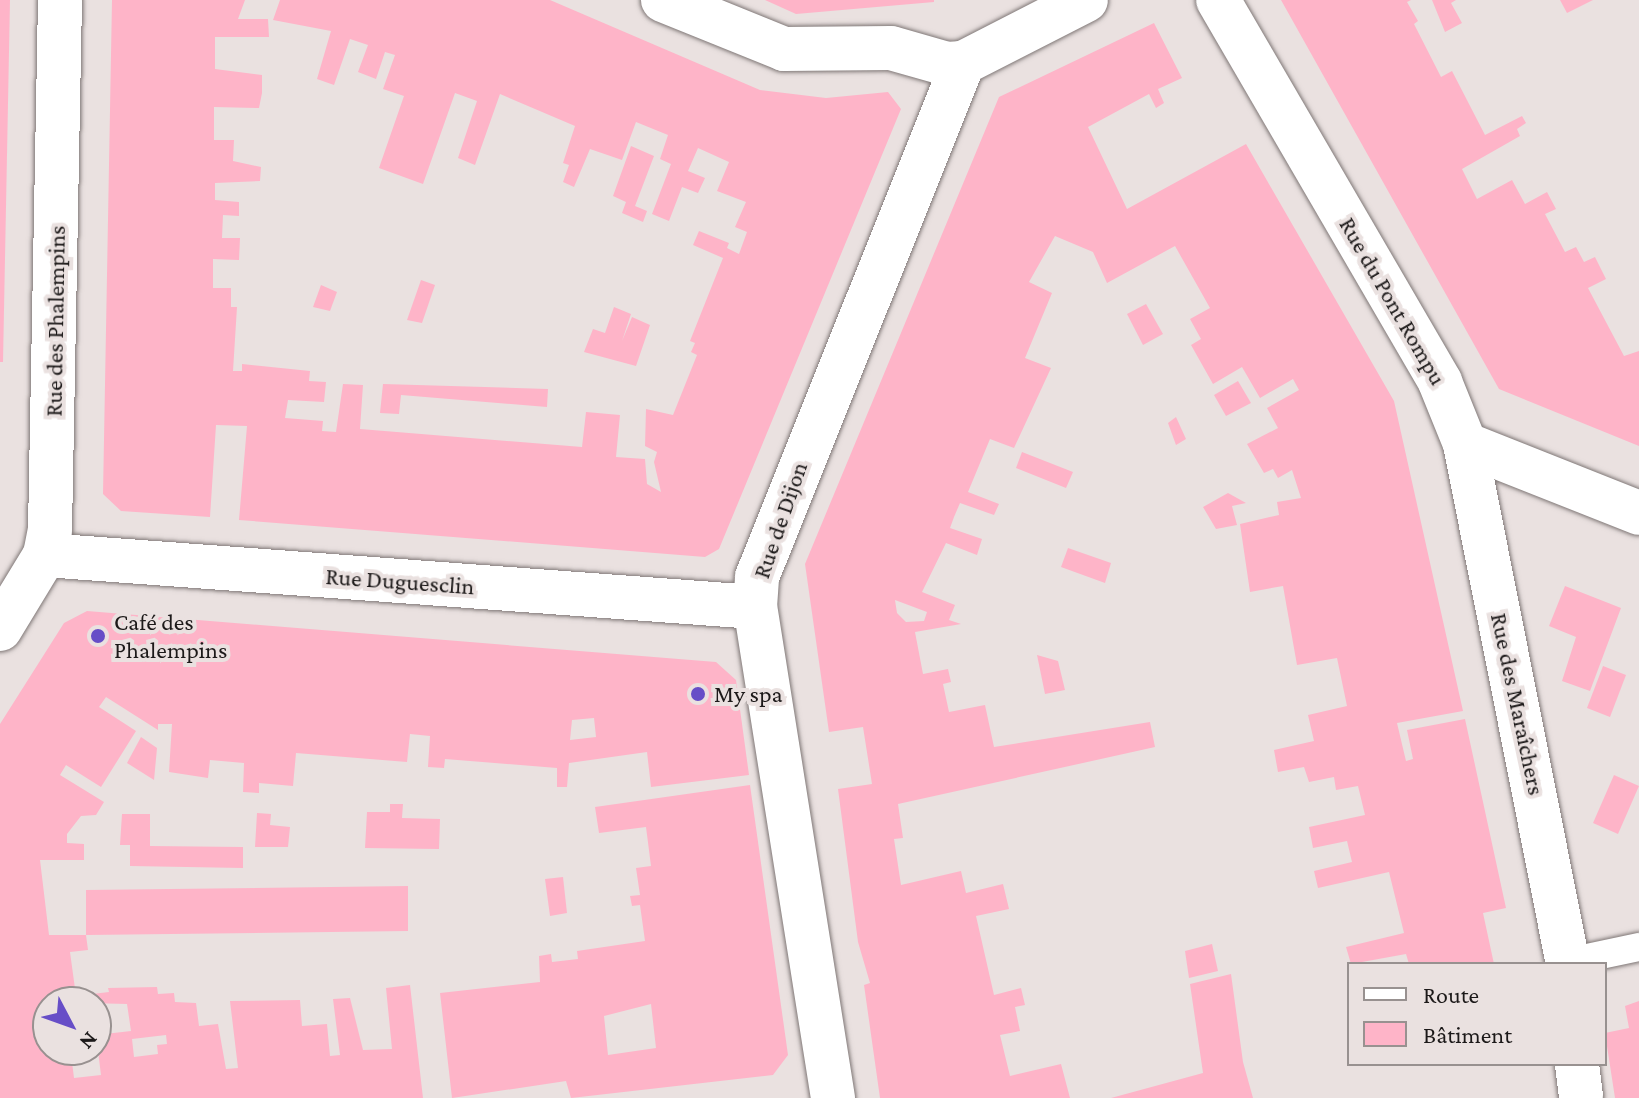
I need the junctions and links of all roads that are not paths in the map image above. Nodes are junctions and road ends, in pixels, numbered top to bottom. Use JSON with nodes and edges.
{"nodes":[{"id":1,"x":60,"y":0,"type":"edge"},
{"id":2,"x":663,"y":0,"type":"edge"},
{"id":3,"x":1086,"y":0,"type":"edge"},
{"id":4,"x":1218,"y":0,"type":"edge"},
{"id":5,"x":963,"y":63,"type":"junction"},
{"id":6,"x":1465,"y":444,"type":"junction"},
{"id":7,"x":1639,"y":513,"type":"edge"},
{"id":8,"x":45,"y":555,"type":"junction"},
{"id":9,"x":755,"y":607,"type":"junction"},
{"id":10,"x":0,"y":629,"type":"edge"},
{"id":11,"x":1639,"y":947,"type":"edge"},
{"id":12,"x":1568,"y":962,"type":"edge"},
{"id":13,"x":1572,"y":962,"type":"edge"},
{"id":14,"x":1577,"y":1066,"type":"edge"},
{"id":15,"x":833,"y":1098,"type":"edge"},
{"id":16,"x":1581,"y":1098,"type":"edge"}],
"edges":[{"from":1,"to":8,"type":"street","name":"Rue des Phalempins"},
{"from":2,"to":5,"type":"street"},
{"from":3,"to":5,"type":"street"},
{"from":4,"to":6,"type":"street","name":"Rue du Pont Rompu"},
{"from":5,"to":9,"type":"street","name":"Rue de Dijon"},
{"from":6,"to":7,"type":"street"},
{"from":6,"to":12,"type":"street","name":"Rue des Maraîchers"},
{"from":8,"to":9,"type":"street","name":"Rue Duguesclin"},
{"from":8,"to":10,"type":"street","name":"Rue des Phalempins"},
{"from":9,"to":15,"type":"street","name":"Rue de Dijon"},
{"from":11,"to":13,"type":"lane"},
{"from":14,"to":16,"type":"street"}]}
